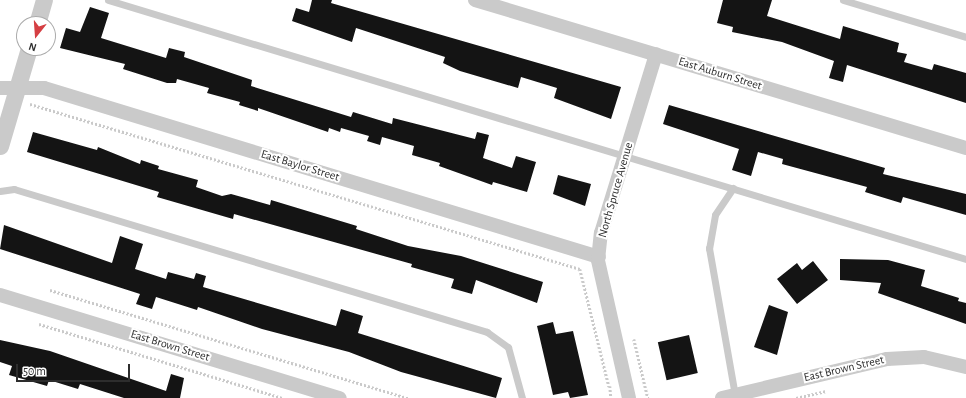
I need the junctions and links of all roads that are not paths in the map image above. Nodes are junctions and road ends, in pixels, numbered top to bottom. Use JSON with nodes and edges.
{"nodes":[{"id":1,"x":44,"y":0,"type":"edge"},
{"id":2,"x":108,"y":0,"type":"edge"},
{"id":3,"x":475,"y":0,"type":"edge"},
{"id":4,"x":843,"y":0,"type":"edge"},
{"id":5,"x":39,"y":16,"type":"edge"},
{"id":6,"x":966,"y":37,"type":"edge"},
{"id":7,"x":656,"y":54,"type":"junction"},
{"id":8,"x":28,"y":56,"type":"edge"},
{"id":9,"x":0,"y":88,"type":"edge"},
{"id":10,"x":16,"y":93,"type":"junction"},
{"id":11,"x":0,"y":146,"type":"edge"},
{"id":12,"x":966,"y":148,"type":"edge"},
{"id":13,"x":625,"y":156,"type":"junction"},
{"id":14,"x":733,"y":188,"type":"junction"},
{"id":15,"x":0,"y":191,"type":"edge"},
{"id":16,"x":599,"y":257,"type":"junction"},
{"id":17,"x":966,"y":258,"type":"edge"},
{"id":18,"x":0,"y":295,"type":"edge"},
{"id":19,"x":966,"y":367,"type":"edge"},
{"id":20,"x":728,"y":396,"type":"edge"},
{"id":21,"x":340,"y":398,"type":"edge"},
{"id":22,"x":522,"y":398,"type":"edge"},
{"id":23,"x":629,"y":398,"type":"edge"}],
"edges":[{"from":1,"to":5,"type":"street"},
{"from":2,"to":13,"type":"lane"},
{"from":3,"to":7,"type":"street","name":"East Auburn Street"},
{"from":4,"to":6,"type":"lane"},
{"from":7,"to":12,"type":"street","name":"East Auburn Street"},
{"from":7,"to":13,"type":"street","name":"North Spruce Avenue"},
{"from":8,"to":10,"type":"street"},
{"from":9,"to":10,"type":"street","name":"East Baylor Street"},
{"from":10,"to":11,"type":"street"},
{"from":10,"to":16,"type":"street","name":"East Baylor Street"},
{"from":13,"to":14,"type":"lane"},
{"from":13,"to":16,"type":"street","name":"North Spruce Avenue"},
{"from":14,"to":17,"type":"lane"},
{"from":14,"to":20,"type":"lane"},
{"from":15,"to":22,"type":"lane"},
{"from":16,"to":23,"type":"street","name":"North Spruce Avenue"},
{"from":18,"to":21,"type":"street","name":"East Brown Street"},
{"from":19,"to":20,"type":"street","name":"East Brown Street"}]}
